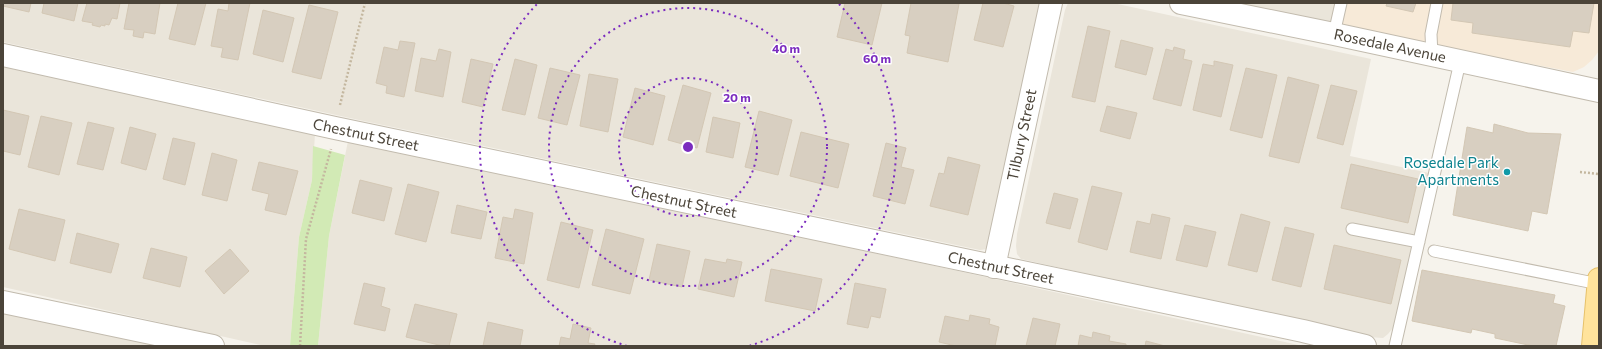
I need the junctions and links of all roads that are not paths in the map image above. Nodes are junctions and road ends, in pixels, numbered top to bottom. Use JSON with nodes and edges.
{"nodes":[{"id":1,"x":1051,"y":3,"type":"edge"},
{"id":2,"x":1181,"y":3,"type":"edge"},
{"id":3,"x":1341,"y":3,"type":"edge"},
{"id":4,"x":1437,"y":3,"type":"edge"},
{"id":5,"x":1334,"y":34,"type":"junction"},
{"id":6,"x":3,"y":54,"type":"edge"},
{"id":7,"x":1432,"y":56,"type":"junction"},
{"id":8,"x":1460,"y":62,"type":"junction"},
{"id":9,"x":1599,"y":91,"type":"edge"},
{"id":10,"x":1352,"y":229,"type":"dead end"},
{"id":11,"x":1419,"y":242,"type":"junction"},
{"id":12,"x":1434,"y":251,"type":"dead end"},
{"id":13,"x":994,"y":267,"type":"junction"},
{"id":14,"x":1599,"y":279,"type":"edge"},
{"id":15,"x":1599,"y":284,"type":"edge"},
{"id":16,"x":3,"y":302,"type":"edge"},
{"id":17,"x":213,"y":346,"type":"edge"},
{"id":18,"x":1365,"y":346,"type":"edge"},
{"id":19,"x":1395,"y":346,"type":"edge"},
{"id":20,"x":1593,"y":346,"type":"edge"}],
"edges":[{"from":1,"to":13,"type":"street","name":"Tilbury Street"},
{"from":2,"to":5,"type":"street","name":"Rosedale Avenue"},
{"from":3,"to":5,"type":"lane"},
{"from":4,"to":7,"type":"lane"},
{"from":5,"to":7,"type":"street","name":"Rosedale Avenue"},
{"from":6,"to":13,"type":"street","name":"Chestnut Street"},
{"from":7,"to":8,"type":"street","name":"Rosedale Avenue"},
{"from":8,"to":9,"type":"street","name":"Rosedale Avenue"},
{"from":8,"to":11,"type":"lane"},
{"from":10,"to":11,"type":"lane"},
{"from":11,"to":19,"type":"lane"},
{"from":12,"to":15,"type":"lane"},
{"from":13,"to":18,"type":"street","name":"Chestnut Street"},
{"from":14,"to":15,"type":"main road"},
{"from":15,"to":20,"type":"main road"},
{"from":16,"to":17,"type":"street"}]}
